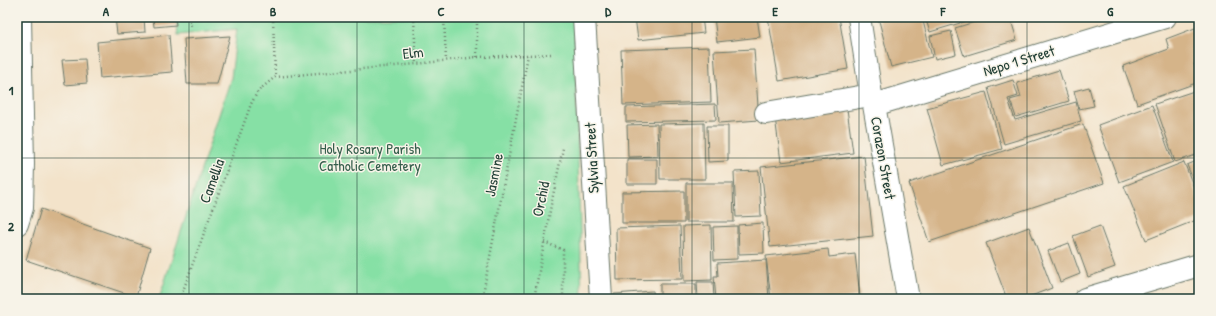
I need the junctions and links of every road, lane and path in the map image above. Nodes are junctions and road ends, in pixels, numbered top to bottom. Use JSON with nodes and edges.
{"nodes":[{"id":1,"x":20,"y":17,"type":"edge"},
{"id":2,"x":189,"y":17,"type":"edge"},
{"id":3,"x":273,"y":17,"type":"edge"},
{"id":4,"x":414,"y":17,"type":"edge"},
{"id":5,"x":444,"y":17,"type":"edge"},
{"id":6,"x":478,"y":17,"type":"edge"},
{"id":7,"x":584,"y":17,"type":"edge"},
{"id":8,"x":859,"y":17,"type":"edge"},
{"id":9,"x":1165,"y":17,"type":"edge"},
{"id":10,"x":191,"y":26,"type":"dead end"},
{"id":11,"x":553,"y":54,"type":"dead end"},
{"id":12,"x":528,"y":55,"type":"junction"},
{"id":13,"x":477,"y":57,"type":"junction"},
{"id":14,"x":446,"y":61,"type":"junction"},
{"id":15,"x":416,"y":64,"type":"junction"},
{"id":16,"x":275,"y":77,"type":"junction"},
{"id":17,"x":872,"y":100,"type":"junction"},
{"id":18,"x":766,"y":113,"type":"dead end"},
{"id":19,"x":564,"y":143,"type":"dead end"},
{"id":20,"x":17,"y":224,"type":"edge"},
{"id":21,"x":544,"y":242,"type":"junction"},
{"id":22,"x":1199,"y":265,"type":"edge"},
{"id":23,"x":1090,"y":298,"type":"edge"},
{"id":24,"x":180,"y":299,"type":"edge"},
{"id":25,"x":482,"y":299,"type":"edge"},
{"id":26,"x":534,"y":299,"type":"edge"},
{"id":27,"x":563,"y":299,"type":"edge"},
{"id":28,"x":601,"y":299,"type":"edge"},
{"id":29,"x":908,"y":299,"type":"edge"}],
"edges":[{"from":1,"to":20,"type":"street"},
{"from":2,"to":10,"type":"path"},
{"from":3,"to":16,"type":"path"},
{"from":4,"to":15,"type":"path"},
{"from":5,"to":14,"type":"path"},
{"from":6,"to":13,"type":"path"},
{"from":7,"to":28,"type":"street","name":"Sylvia Street"},
{"from":8,"to":17,"type":"street","name":"Corazon Street"},
{"from":9,"to":17,"type":"street","name":"Nepo 1 Street"},
{"from":11,"to":12,"type":"path","name":"Elm"},
{"from":12,"to":13,"type":"path","name":"Elm"},
{"from":12,"to":25,"type":"path","name":"Jasmine"},
{"from":13,"to":14,"type":"path","name":"Elm"},
{"from":14,"to":15,"type":"path","name":"Elm"},
{"from":15,"to":16,"type":"path","name":"Elm"},
{"from":16,"to":24,"type":"path","name":"Camellia"},
{"from":17,"to":18,"type":"street","name":"Nepo 1 Street"},
{"from":17,"to":29,"type":"street","name":"Corazon Street"},
{"from":19,"to":21,"type":"path","name":"Orchid"},
{"from":21,"to":26,"type":"path","name":"Orchid"},
{"from":21,"to":27,"type":"path"},
{"from":22,"to":23,"type":"street"}]}
